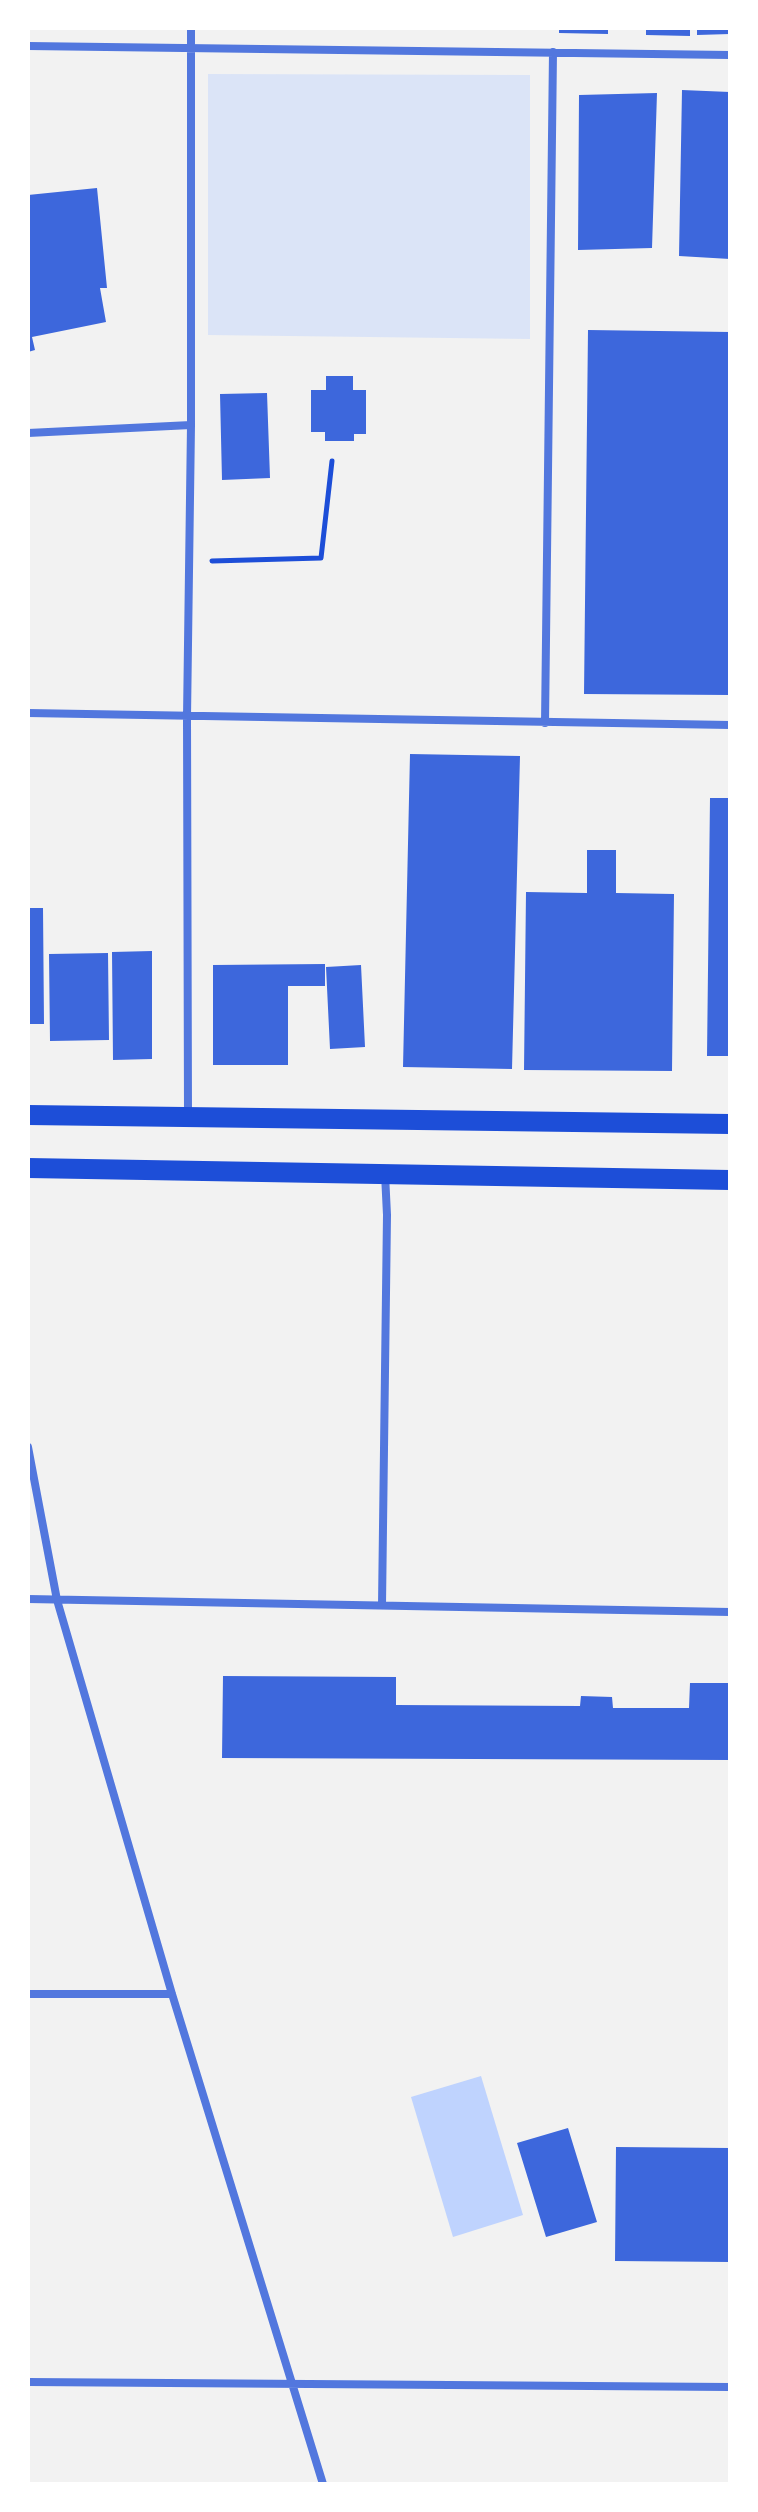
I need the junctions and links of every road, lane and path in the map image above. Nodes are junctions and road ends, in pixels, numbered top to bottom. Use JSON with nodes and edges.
{"nodes":[{"id":1,"x":191,"y":28,"type":"edge"},
{"id":2,"x":28,"y":46,"type":"edge"},
{"id":3,"x":191,"y":48,"type":"junction"},
{"id":4,"x":553,"y":52,"type":"junction"},
{"id":5,"x":730,"y":55,"type":"edge"},
{"id":6,"x":191,"y":425,"type":"junction"},
{"id":7,"x":28,"y":433,"type":"edge"},
{"id":8,"x":332,"y":461,"type":"dead end"},
{"id":9,"x":188,"y":561,"type":"junction"},
{"id":10,"x":28,"y":713,"type":"edge"},
{"id":11,"x":187,"y":717,"type":"junction"},
{"id":12,"x":545,"y":723,"type":"junction"},
{"id":13,"x":730,"y":725,"type":"edge"},
{"id":14,"x":28,"y":1115,"type":"edge"},
{"id":15,"x":188,"y":1116,"type":"junction"},
{"id":16,"x":730,"y":1124,"type":"edge"},
{"id":17,"x":28,"y":1168,"type":"edge"},
{"id":18,"x":385,"y":1173,"type":"junction"},
{"id":19,"x":730,"y":1180,"type":"edge"},
{"id":20,"x":28,"y":1447,"type":"edge"},
{"id":21,"x":28,"y":1599,"type":"edge"},
{"id":22,"x":57,"y":1600,"type":"junction"},
{"id":23,"x":382,"y":1605,"type":"junction"},
{"id":24,"x":730,"y":1612,"type":"edge"},
{"id":25,"x":28,"y":1994,"type":"edge"},
{"id":26,"x":172,"y":1994,"type":"junction"},
{"id":27,"x":28,"y":2382,"type":"edge"},
{"id":28,"x":293,"y":2384,"type":"junction"},
{"id":29,"x":730,"y":2387,"type":"edge"},
{"id":30,"x":323,"y":2484,"type":"edge"}],
"edges":[{"from":1,"to":3,"type":"street"},
{"from":2,"to":3,"type":"street"},
{"from":3,"to":4,"type":"street"},
{"from":3,"to":6,"type":"street"},
{"from":4,"to":5,"type":"street"},
{"from":4,"to":12,"type":"street"},
{"from":6,"to":7,"type":"street"},
{"from":6,"to":9,"type":"street"},
{"from":8,"to":9,"type":"path"},
{"from":9,"to":11,"type":"street"},
{"from":10,"to":11,"type":"street"},
{"from":11,"to":12,"type":"street"},
{"from":11,"to":15,"type":"street"},
{"from":12,"to":13,"type":"street"},
{"from":14,"to":15,"type":"main road"},
{"from":15,"to":16,"type":"main road"},
{"from":17,"to":18,"type":"main road"},
{"from":18,"to":19,"type":"main road"},
{"from":18,"to":23,"type":"street"},
{"from":20,"to":22,"type":"street"},
{"from":21,"to":22,"type":"street"},
{"from":22,"to":23,"type":"street"},
{"from":22,"to":26,"type":"street"},
{"from":23,"to":24,"type":"street"},
{"from":25,"to":26,"type":"street"},
{"from":26,"to":28,"type":"street"},
{"from":27,"to":28,"type":"street"},
{"from":28,"to":29,"type":"street"},
{"from":28,"to":30,"type":"street"}]}
